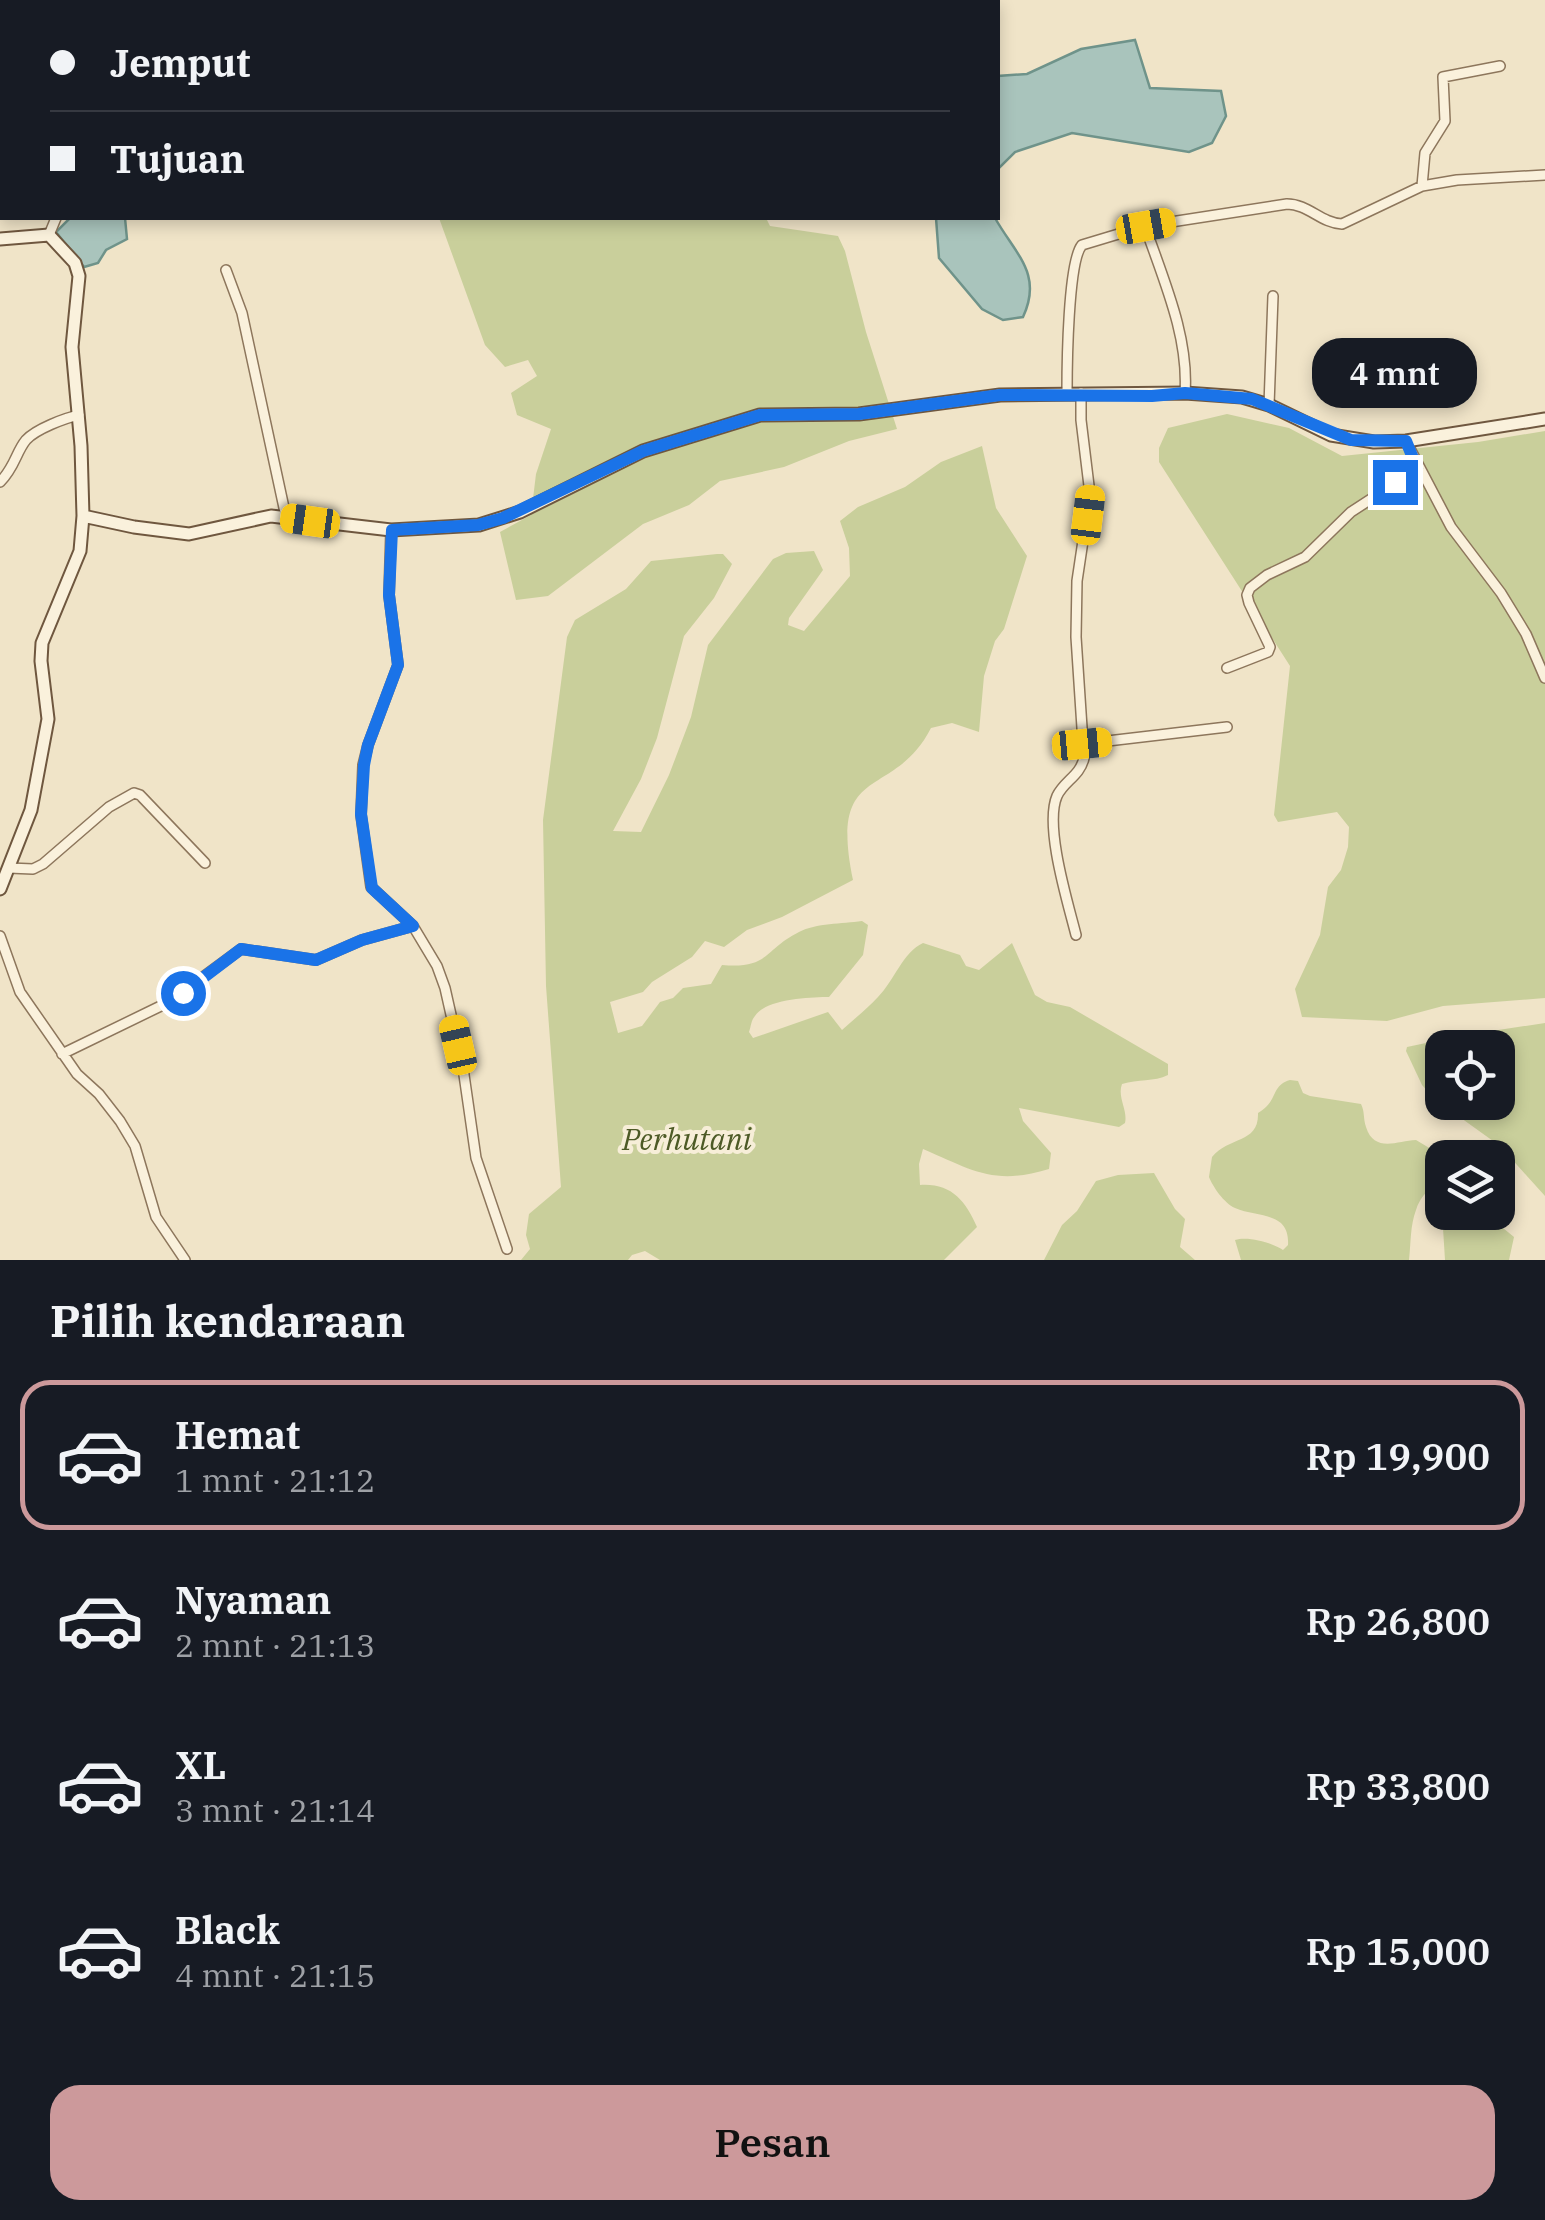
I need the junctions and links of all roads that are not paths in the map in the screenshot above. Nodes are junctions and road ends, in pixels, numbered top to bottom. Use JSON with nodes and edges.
{"nodes":[{"id":1,"x":1500,"y":66,"type":"dead end"},
{"id":2,"x":1545,"y":175,"type":"edge"},
{"id":3,"x":1422,"y":186,"type":"junction"},
{"id":4,"x":55,"y":220,"type":"edge"},
{"id":5,"x":1146,"y":226,"type":"junction"},
{"id":6,"x":50,"y":235,"type":"junction"},
{"id":7,"x":0,"y":239,"type":"edge"},
{"id":8,"x":226,"y":270,"type":"dead end"},
{"id":9,"x":1273,"y":296,"type":"dead end"},
{"id":10,"x":1061,"y":393,"type":"junction"},
{"id":11,"x":1081,"y":393,"type":"junction"},
{"id":12,"x":1185,"y":393,"type":"junction"},
{"id":13,"x":1270,"y":405,"type":"junction"},
{"id":14,"x":79,"y":415,"type":"junction"},
{"id":15,"x":1545,"y":419,"type":"edge"},
{"id":16,"x":1406,"y":441,"type":"junction"},
{"id":17,"x":1417,"y":468,"type":"junction"},
{"id":18,"x":0,"y":482,"type":"edge"},
{"id":19,"x":83,"y":516,"type":"junction"},
{"id":20,"x":286,"y":518,"type":"junction"},
{"id":21,"x":392,"y":530,"type":"junction"},
{"id":22,"x":1227,"y":668,"type":"dead end"},
{"id":23,"x":1545,"y":678,"type":"edge"},
{"id":24,"x":1227,"y":727,"type":"dead end"},
{"id":25,"x":1082,"y":744,"type":"junction"},
{"id":26,"x":206,"y":863,"type":"dead end"},
{"id":27,"x":9,"y":868,"type":"junction"},
{"id":28,"x":0,"y":889,"type":"edge"},
{"id":29,"x":413,"y":926,"type":"junction"},
{"id":30,"x":1076,"y":935,"type":"dead end"},
{"id":31,"x":0,"y":936,"type":"edge"},
{"id":32,"x":62,"y":1054,"type":"junction"},
{"id":33,"x":506,"y":1250,"type":"dead end"},
{"id":34,"x":185,"y":1260,"type":"edge"}],
"edges":[{"from":1,"to":3,"type":"street"},
{"from":2,"to":3,"type":"street"},
{"from":3,"to":5,"type":"street"},
{"from":4,"to":6,"type":"street"},
{"from":5,"to":10,"type":"street"},
{"from":5,"to":12,"type":"street"},
{"from":6,"to":7,"type":"main road"},
{"from":6,"to":14,"type":"main road"},
{"from":8,"to":20,"type":"street"},
{"from":9,"to":13,"type":"street"},
{"from":10,"to":11,"type":"main road"},
{"from":10,"to":21,"type":"main road"},
{"from":11,"to":12,"type":"main road"},
{"from":11,"to":25,"type":"street"},
{"from":12,"to":13,"type":"main road"},
{"from":13,"to":16,"type":"main road"},
{"from":14,"to":18,"type":"street"},
{"from":14,"to":19,"type":"main road"},
{"from":15,"to":16,"type":"main road"},
{"from":16,"to":17,"type":"street"},
{"from":17,"to":22,"type":"street"},
{"from":17,"to":23,"type":"street"},
{"from":19,"to":20,"type":"main road"},
{"from":19,"to":27,"type":"main road"},
{"from":20,"to":21,"type":"main road"},
{"from":21,"to":29,"type":"street"},
{"from":24,"to":25,"type":"street"},
{"from":25,"to":30,"type":"street"},
{"from":26,"to":27,"type":"street"},
{"from":27,"to":28,"type":"main road"},
{"from":29,"to":32,"type":"street"},
{"from":29,"to":33,"type":"street"},
{"from":31,"to":32,"type":"street"},
{"from":32,"to":34,"type":"street"}]}
